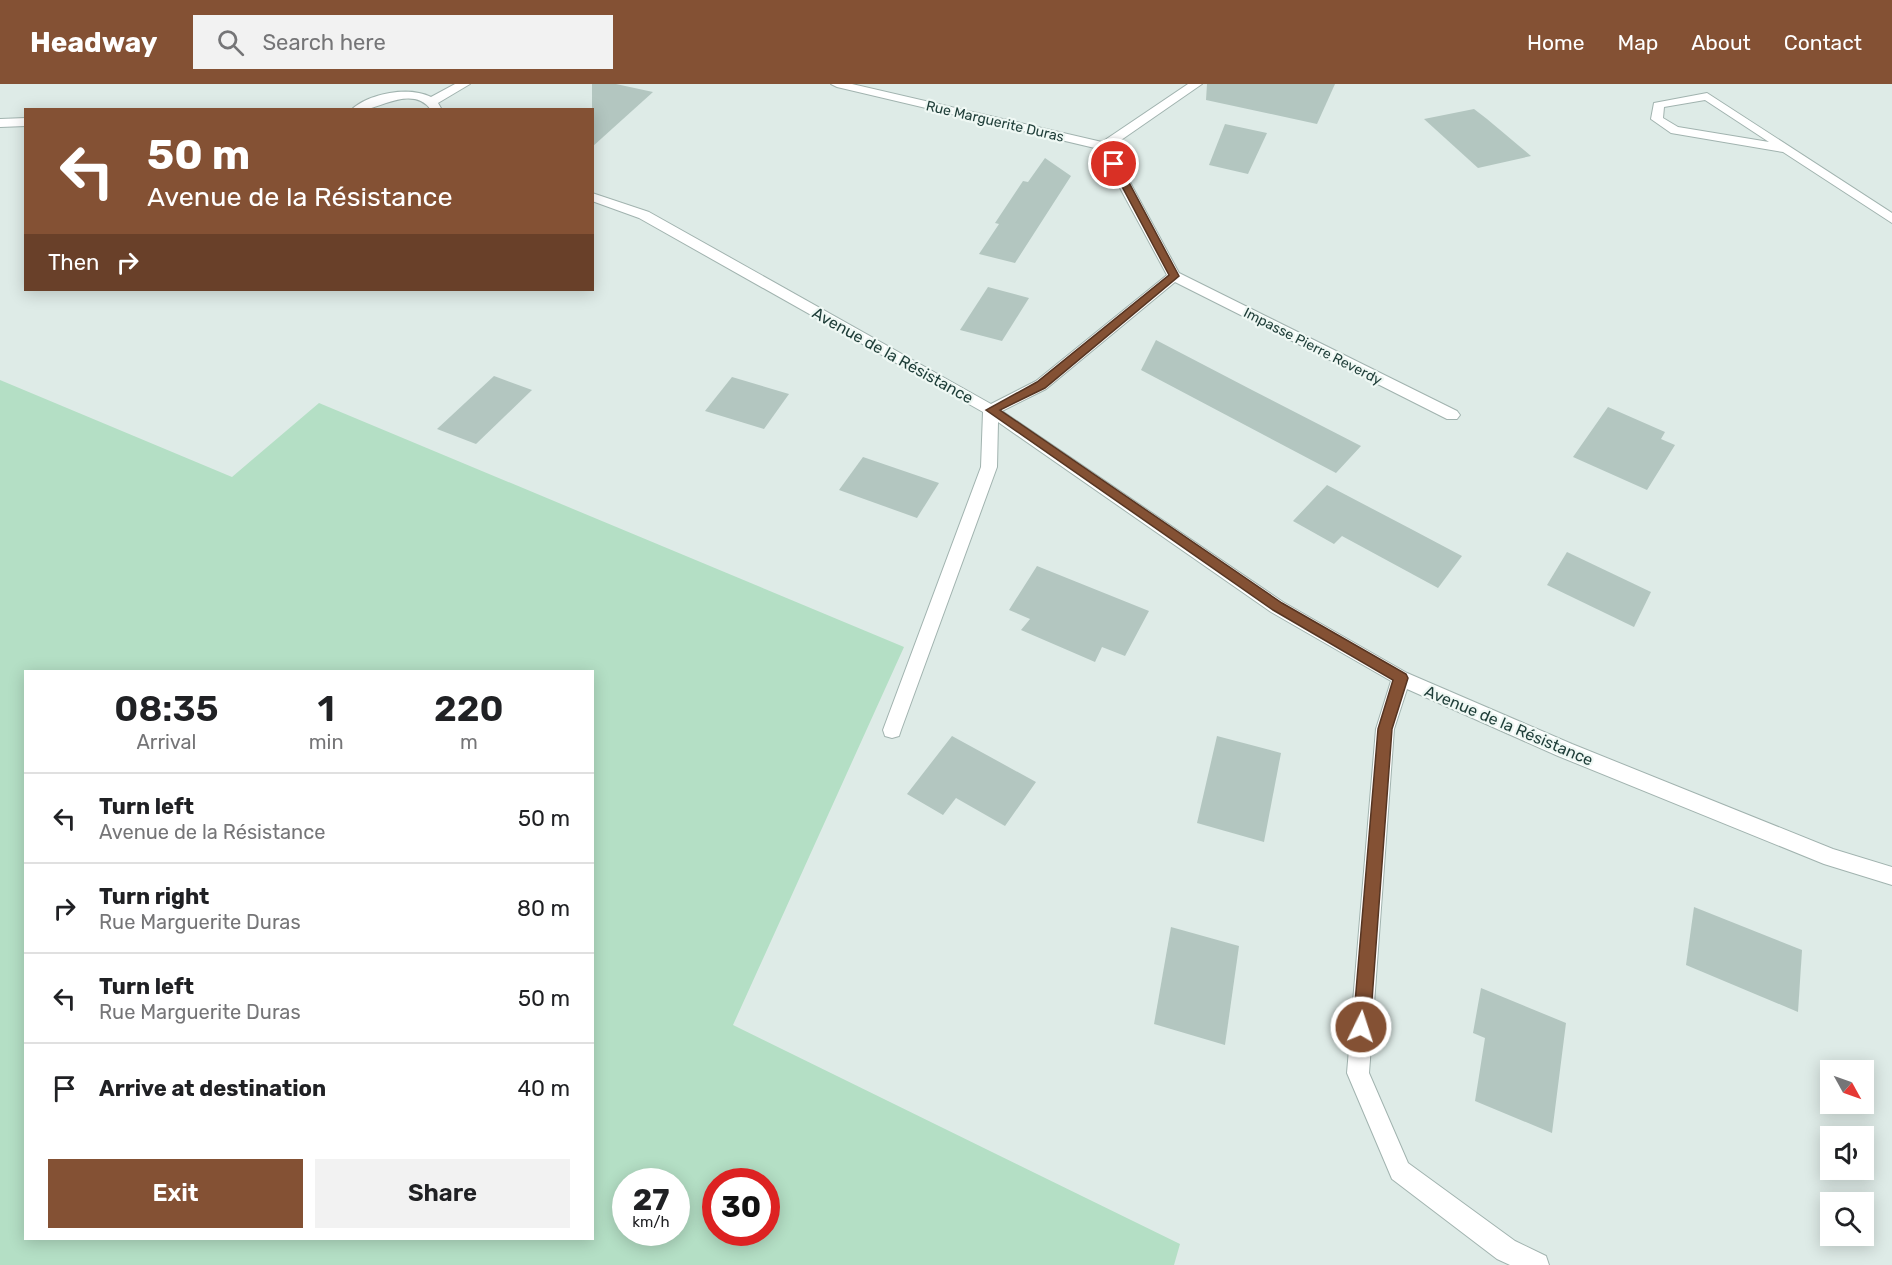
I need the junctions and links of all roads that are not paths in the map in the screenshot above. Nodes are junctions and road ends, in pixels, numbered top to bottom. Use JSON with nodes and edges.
{"nodes":[{"id":1,"x":464,"y":84,"type":"edge"},
{"id":2,"x":837,"y":84,"type":"edge"},
{"id":3,"x":1196,"y":84,"type":"edge"},
{"id":4,"x":434,"y":105,"type":"edge"},
{"id":5,"x":359,"y":108,"type":"edge"},
{"id":6,"x":24,"y":122,"type":"edge"},
{"id":7,"x":0,"y":123,"type":"edge"},
{"id":8,"x":1104,"y":146,"type":"junction"},
{"id":9,"x":1786,"y":149,"type":"junction"},
{"id":10,"x":594,"y":198,"type":"edge"},
{"id":11,"x":1892,"y":219,"type":"edge"},
{"id":12,"x":1174,"y":276,"type":"junction"},
{"id":13,"x":991,"y":410,"type":"junction"},
{"id":14,"x":1452,"y":415,"type":"dead end"},
{"id":15,"x":1401,"y":678,"type":"junction"},
{"id":16,"x":892,"y":730,"type":"dead end"},
{"id":17,"x":1892,"y":876,"type":"edge"},
{"id":18,"x":1538,"y":1265,"type":"edge"}],
"edges":[{"from":1,"to":4,"type":"street"},
{"from":2,"to":8,"type":"street","name":"Rue Marguerite Duras"},
{"from":3,"to":8,"type":"street"},
{"from":4,"to":5,"type":"street"},
{"from":6,"to":7,"type":"street"},
{"from":8,"to":12,"type":"street"},
{"from":9,"to":9,"type":"street"},
{"from":9,"to":11,"type":"street"},
{"from":10,"to":13,"type":"street","name":"Avenue de la Résistance"},
{"from":12,"to":13,"type":"street"},
{"from":12,"to":14,"type":"street","name":"Impasse Pierre Reverdy"},
{"from":13,"to":15,"type":"street","name":"Avenue de la Résistance"},
{"from":13,"to":16,"type":"street"},
{"from":15,"to":17,"type":"street","name":"Avenue de la Résistance"},
{"from":15,"to":18,"type":"street"}]}
